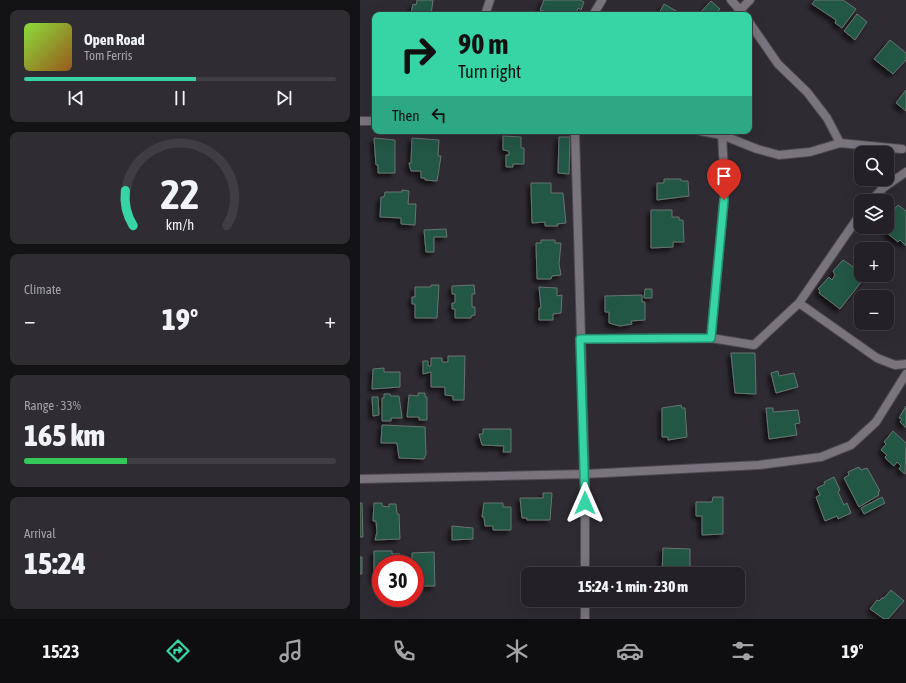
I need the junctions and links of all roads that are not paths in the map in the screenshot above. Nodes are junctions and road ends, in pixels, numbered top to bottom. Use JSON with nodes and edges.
{"nodes":[{"id":1,"x":490,"y":0,"type":"edge"},
{"id":2,"x":602,"y":0,"type":"edge"},
{"id":3,"x":732,"y":0,"type":"edge"},
{"id":4,"x":750,"y":0,"type":"edge"},
{"id":5,"x":486,"y":12,"type":"edge"},
{"id":6,"x":595,"y":12,"type":"edge"},
{"id":7,"x":739,"y":12,"type":"edge"},
{"id":8,"x":741,"y":12,"type":"edge"},
{"id":9,"x":752,"y":26,"type":"edge"},
{"id":10,"x":360,"y":121,"type":"edge"},
{"id":11,"x":372,"y":121,"type":"edge"},
{"id":12,"x":575,"y":134,"type":"edge"},
{"id":13,"x":716,"y":134,"type":"edge"},
{"id":14,"x":722,"y":135,"type":"junction"},
{"id":15,"x":840,"y":143,"type":"junction"},
{"id":16,"x":902,"y":149,"type":"dead end"},
{"id":17,"x":906,"y":172,"type":"edge"},
{"id":18,"x":878,"y":194,"type":"edge"},
{"id":19,"x":854,"y":223,"type":"edge"},
{"id":20,"x":799,"y":303,"type":"junction"},
{"id":21,"x":711,"y":338,"type":"junction"},
{"id":22,"x":580,"y":339,"type":"junction"},
{"id":23,"x":906,"y":364,"type":"edge"},
{"id":24,"x":906,"y":374,"type":"edge"},
{"id":25,"x":585,"y":474,"type":"junction"},
{"id":26,"x":360,"y":479,"type":"edge"},
{"id":27,"x":585,"y":567,"type":"edge"},
{"id":28,"x":585,"y":607,"type":"edge"},
{"id":29,"x":586,"y":619,"type":"edge"}],
"edges":[{"from":1,"to":5,"type":"street"},
{"from":2,"to":6,"type":"street"},
{"from":3,"to":7,"type":"street"},
{"from":4,"to":8,"type":"street"},
{"from":9,"to":15,"type":"street"},
{"from":10,"to":11,"type":"street"},
{"from":12,"to":22,"type":"street"},
{"from":13,"to":14,"type":"street"},
{"from":14,"to":15,"type":"street"},
{"from":14,"to":21,"type":"street"},
{"from":15,"to":16,"type":"street"},
{"from":17,"to":18,"type":"street"},
{"from":19,"to":20,"type":"street"},
{"from":20,"to":21,"type":"street"},
{"from":20,"to":23,"type":"street"},
{"from":21,"to":22,"type":"street"},
{"from":22,"to":25,"type":"street"},
{"from":24,"to":25,"type":"street"},
{"from":25,"to":26,"type":"street"},
{"from":25,"to":27,"type":"street"},
{"from":28,"to":29,"type":"street"}]}
